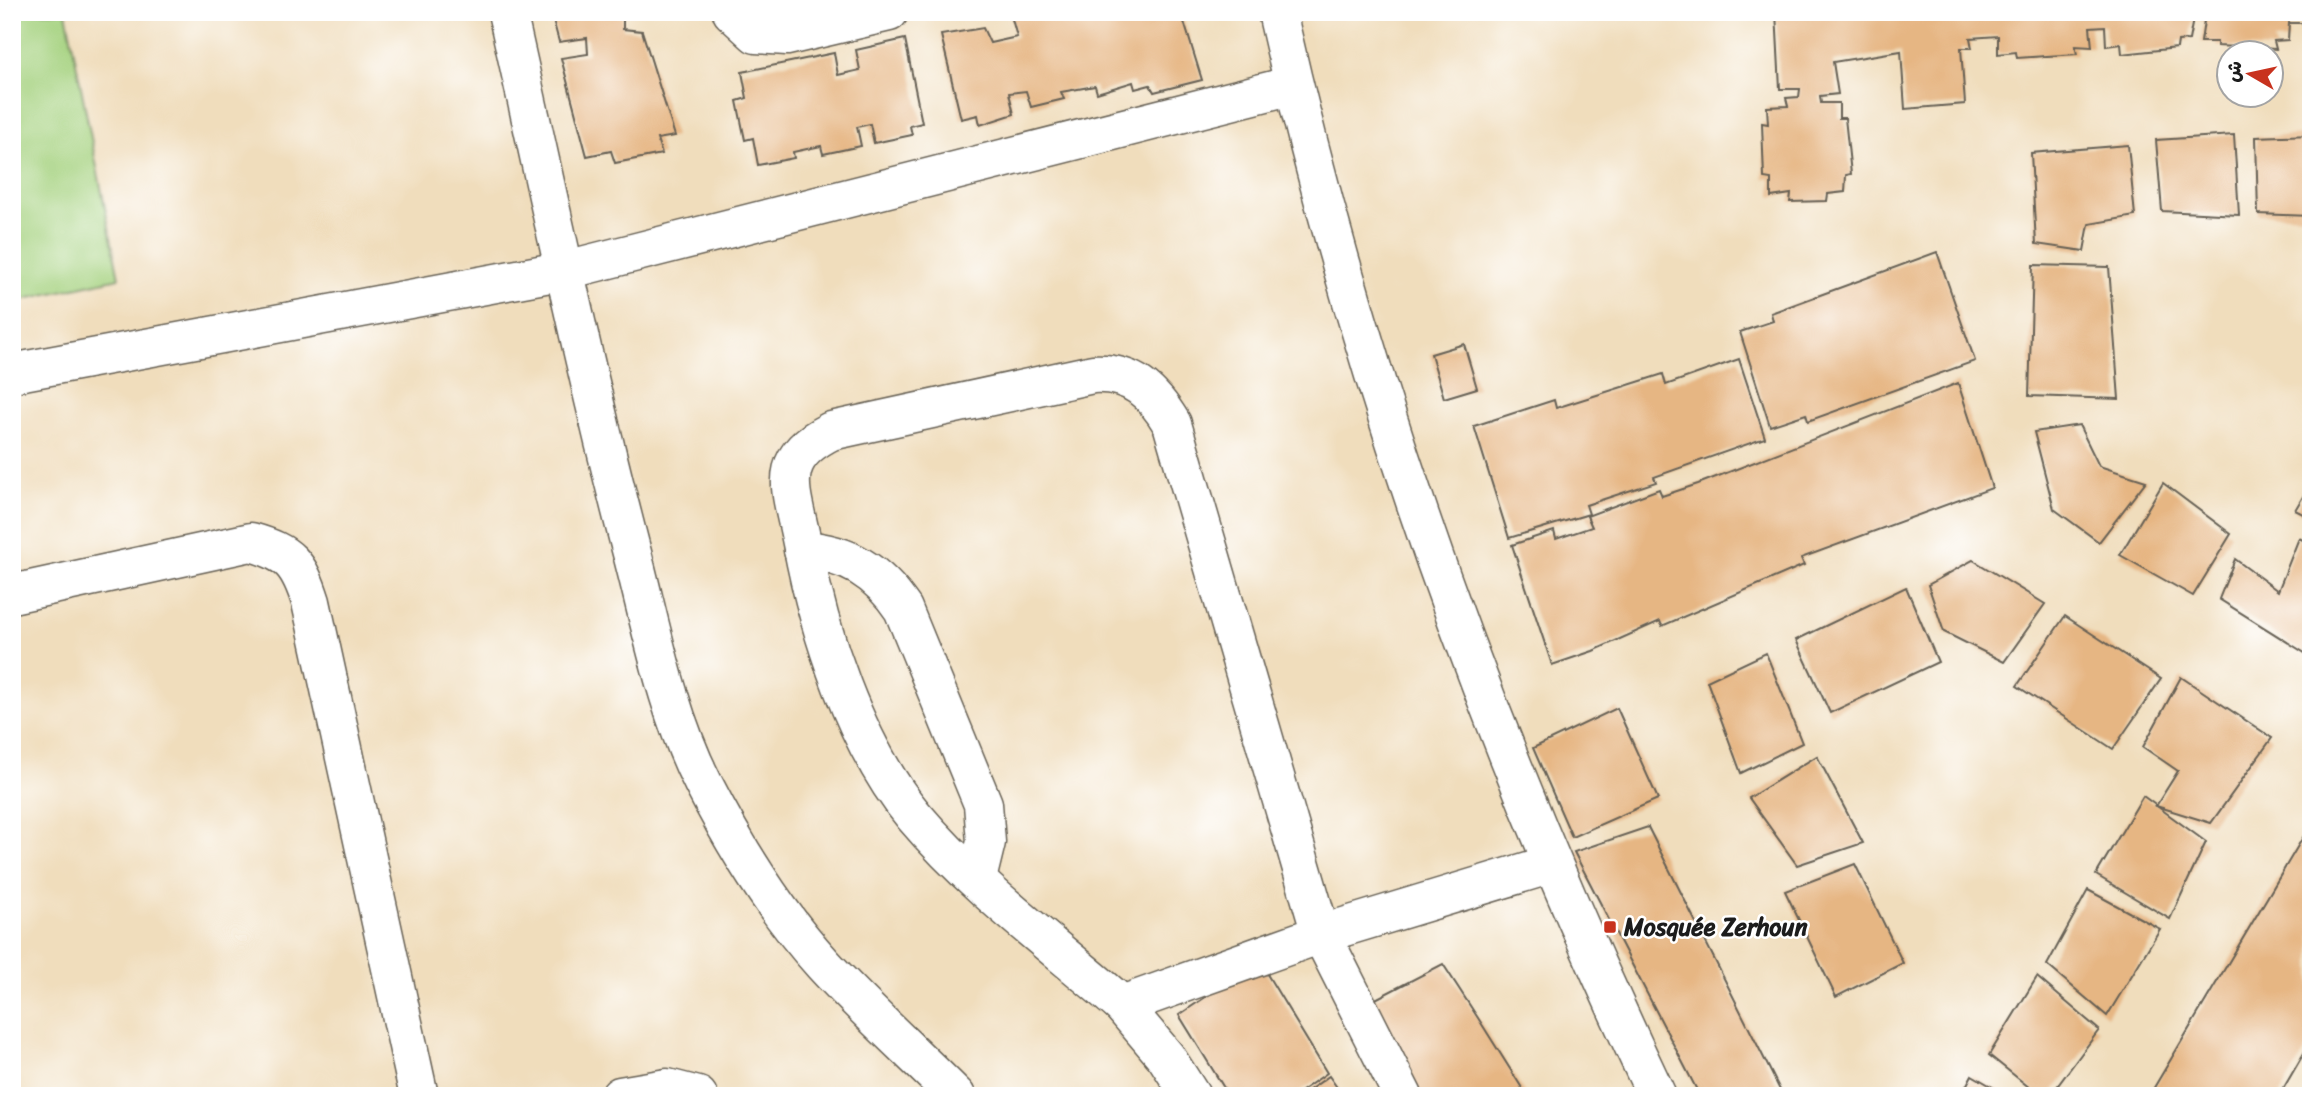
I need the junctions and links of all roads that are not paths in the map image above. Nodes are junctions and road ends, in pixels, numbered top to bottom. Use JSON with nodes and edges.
{"nodes":[{"id":1,"x":507,"y":12,"type":"edge"},
{"id":2,"x":732,"y":12,"type":"edge"},
{"id":3,"x":889,"y":12,"type":"edge"},
{"id":4,"x":1277,"y":12,"type":"edge"},
{"id":5,"x":1293,"y":85,"type":"junction"},
{"id":6,"x":566,"y":270,"type":"junction"},
{"id":7,"x":12,"y":373,"type":"edge"},
{"id":8,"x":803,"y":550,"type":"junction"},
{"id":9,"x":12,"y":594,"type":"edge"},
{"id":10,"x":1552,"y":864,"type":"junction"},
{"id":11,"x":977,"y":879,"type":"junction"},
{"id":12,"x":1321,"y":934,"type":"junction"},
{"id":13,"x":1122,"y":1005,"type":"junction"},
{"id":14,"x":419,"y":1096,"type":"edge"},
{"id":15,"x":620,"y":1096,"type":"edge"},
{"id":16,"x":698,"y":1096,"type":"edge"},
{"id":17,"x":956,"y":1096,"type":"edge"},
{"id":18,"x":1191,"y":1096,"type":"edge"},
{"id":19,"x":1403,"y":1096,"type":"edge"},
{"id":20,"x":1657,"y":1096,"type":"edge"}],
"edges":[{"from":1,"to":6,"type":"street"},
{"from":2,"to":3,"type":"street"},
{"from":4,"to":5,"type":"street"},
{"from":5,"to":6,"type":"street"},
{"from":5,"to":10,"type":"street"},
{"from":6,"to":7,"type":"street"},
{"from":6,"to":17,"type":"street"},
{"from":8,"to":11,"type":"street"},
{"from":8,"to":11,"type":"street"},
{"from":8,"to":12,"type":"street"},
{"from":9,"to":14,"type":"street"},
{"from":10,"to":12,"type":"street"},
{"from":10,"to":20,"type":"street"},
{"from":11,"to":13,"type":"street"},
{"from":12,"to":13,"type":"street"},
{"from":12,"to":19,"type":"street"},
{"from":13,"to":18,"type":"street"},
{"from":15,"to":16,"type":"street"}]}
